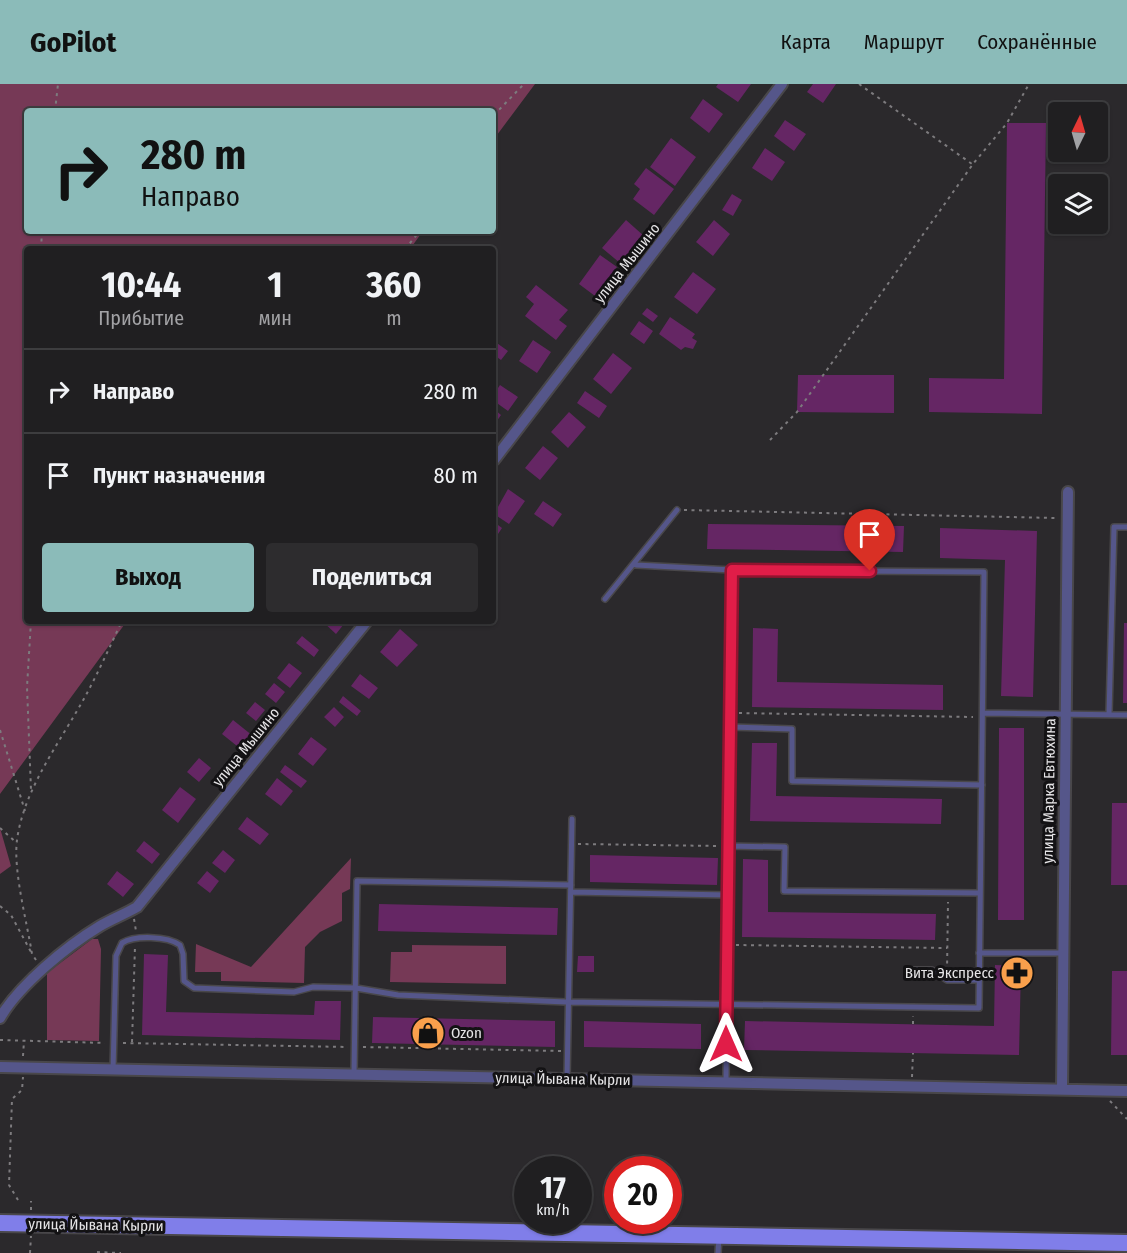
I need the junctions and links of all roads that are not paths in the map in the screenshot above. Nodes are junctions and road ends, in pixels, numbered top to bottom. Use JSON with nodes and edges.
{"nodes":[{"id":1,"x":782,"y":84,"type":"edge"},
{"id":2,"x":496,"y":457,"type":"edge"},
{"id":3,"x":1068,"y":492,"type":"dead end"},
{"id":4,"x":677,"y":510,"type":"road end"},
{"id":5,"x":1127,"y":527,"type":"edge"},
{"id":6,"x":636,"y":565,"type":"dead end"},
{"id":7,"x":732,"y":570,"type":"junction"},
{"id":8,"x":605,"y":599,"type":"dead end"},
{"id":9,"x":365,"y":624,"type":"edge"},
{"id":10,"x":1065,"y":714,"type":"junction"},
{"id":11,"x":1109,"y":714,"type":"junction"},
{"id":12,"x":1127,"y":715,"type":"edge"},
{"id":13,"x":983,"y":716,"type":"junction"},
{"id":14,"x":730,"y":727,"type":"junction"},
{"id":15,"x":982,"y":786,"type":"junction"},
{"id":16,"x":572,"y":819,"type":"dead end"},
{"id":17,"x":728,"y":846,"type":"junction"},
{"id":18,"x":571,"y":885,"type":"junction"},
{"id":19,"x":571,"y":892,"type":"junction"},
{"id":20,"x":980,"y":893,"type":"junction"},
{"id":21,"x":728,"y":895,"type":"junction"},
{"id":22,"x":979,"y":953,"type":"junction"},
{"id":23,"x":1063,"y":953,"type":"junction"},
{"id":24,"x":912,"y":970,"type":"dead end"},
{"id":25,"x":979,"y":980,"type":"junction"},
{"id":26,"x":356,"y":988,"type":"junction"},
{"id":27,"x":566,"y":1002,"type":"junction"},
{"id":28,"x":727,"y":1005,"type":"junction"},
{"id":29,"x":0,"y":1018,"type":"edge"},
{"id":30,"x":0,"y":1067,"type":"edge"},
{"id":31,"x":113,"y":1070,"type":"junction"},
{"id":32,"x":354,"y":1075,"type":"junction"},
{"id":33,"x":567,"y":1079,"type":"junction"},
{"id":34,"x":726,"y":1082,"type":"junction"},
{"id":35,"x":1062,"y":1089,"type":"junction"},
{"id":36,"x":1127,"y":1091,"type":"edge"},
{"id":37,"x":0,"y":1224,"type":"edge"},
{"id":38,"x":1127,"y":1244,"type":"edge"},
{"id":39,"x":718,"y":1245,"type":"edge"},
{"id":40,"x":1031,"y":1247,"type":"edge"}],
"edges":[{"from":1,"to":2,"type":"street","name":"улица Мышино"},
{"from":3,"to":10,"type":"street","name":"улица Марка Евтюхина"},
{"from":4,"to":8,"type":"lane"},
{"from":5,"to":11,"type":"lane"},
{"from":6,"to":7,"type":"lane"},
{"from":7,"to":13,"type":"lane"},
{"from":7,"to":14,"type":"lane"},
{"from":9,"to":29,"type":"street","name":"улица Мышино"},
{"from":10,"to":11,"type":"lane"},
{"from":10,"to":13,"type":"lane"},
{"from":10,"to":23,"type":"street","name":"улица Марка Евтюхина"},
{"from":11,"to":12,"type":"lane"},
{"from":13,"to":15,"type":"lane"},
{"from":14,"to":15,"type":"lane"},
{"from":14,"to":17,"type":"lane"},
{"from":15,"to":20,"type":"lane"},
{"from":16,"to":18,"type":"lane"},
{"from":17,"to":20,"type":"lane"},
{"from":17,"to":21,"type":"lane"},
{"from":18,"to":19,"type":"lane"},
{"from":18,"to":26,"type":"lane"},
{"from":19,"to":21,"type":"lane"},
{"from":19,"to":27,"type":"lane"},
{"from":20,"to":22,"type":"lane"},
{"from":21,"to":28,"type":"lane"},
{"from":22,"to":23,"type":"lane"},
{"from":22,"to":25,"type":"lane"},
{"from":23,"to":35,"type":"street","name":"улица Марка Евтюхина"},
{"from":24,"to":25,"type":"lane"},
{"from":25,"to":28,"type":"lane"},
{"from":26,"to":27,"type":"lane"},
{"from":26,"to":31,"type":"lane"},
{"from":26,"to":32,"type":"lane"},
{"from":27,"to":28,"type":"lane"},
{"from":27,"to":33,"type":"lane"},
{"from":28,"to":34,"type":"lane"},
{"from":30,"to":31,"type":"street","name":"улица Йывана Кырли"},
{"from":31,"to":32,"type":"street","name":"улица Йывана Кырли"},
{"from":32,"to":33,"type":"street","name":"улица Йывана Кырли"},
{"from":33,"to":34,"type":"street","name":"улица Йывана Кырли"},
{"from":34,"to":35,"type":"street","name":"улица Йывана Кырли"},
{"from":35,"to":36,"type":"street","name":"улица Йывана Кырли"},
{"from":37,"to":39,"type":"main road","name":"улица Йывана Кырли"},
{"from":38,"to":40,"type":"main road","name":"улица Йывана Кырли"},
{"from":39,"to":40,"type":"main road","name":"улица Йывана Кырли"}]}
